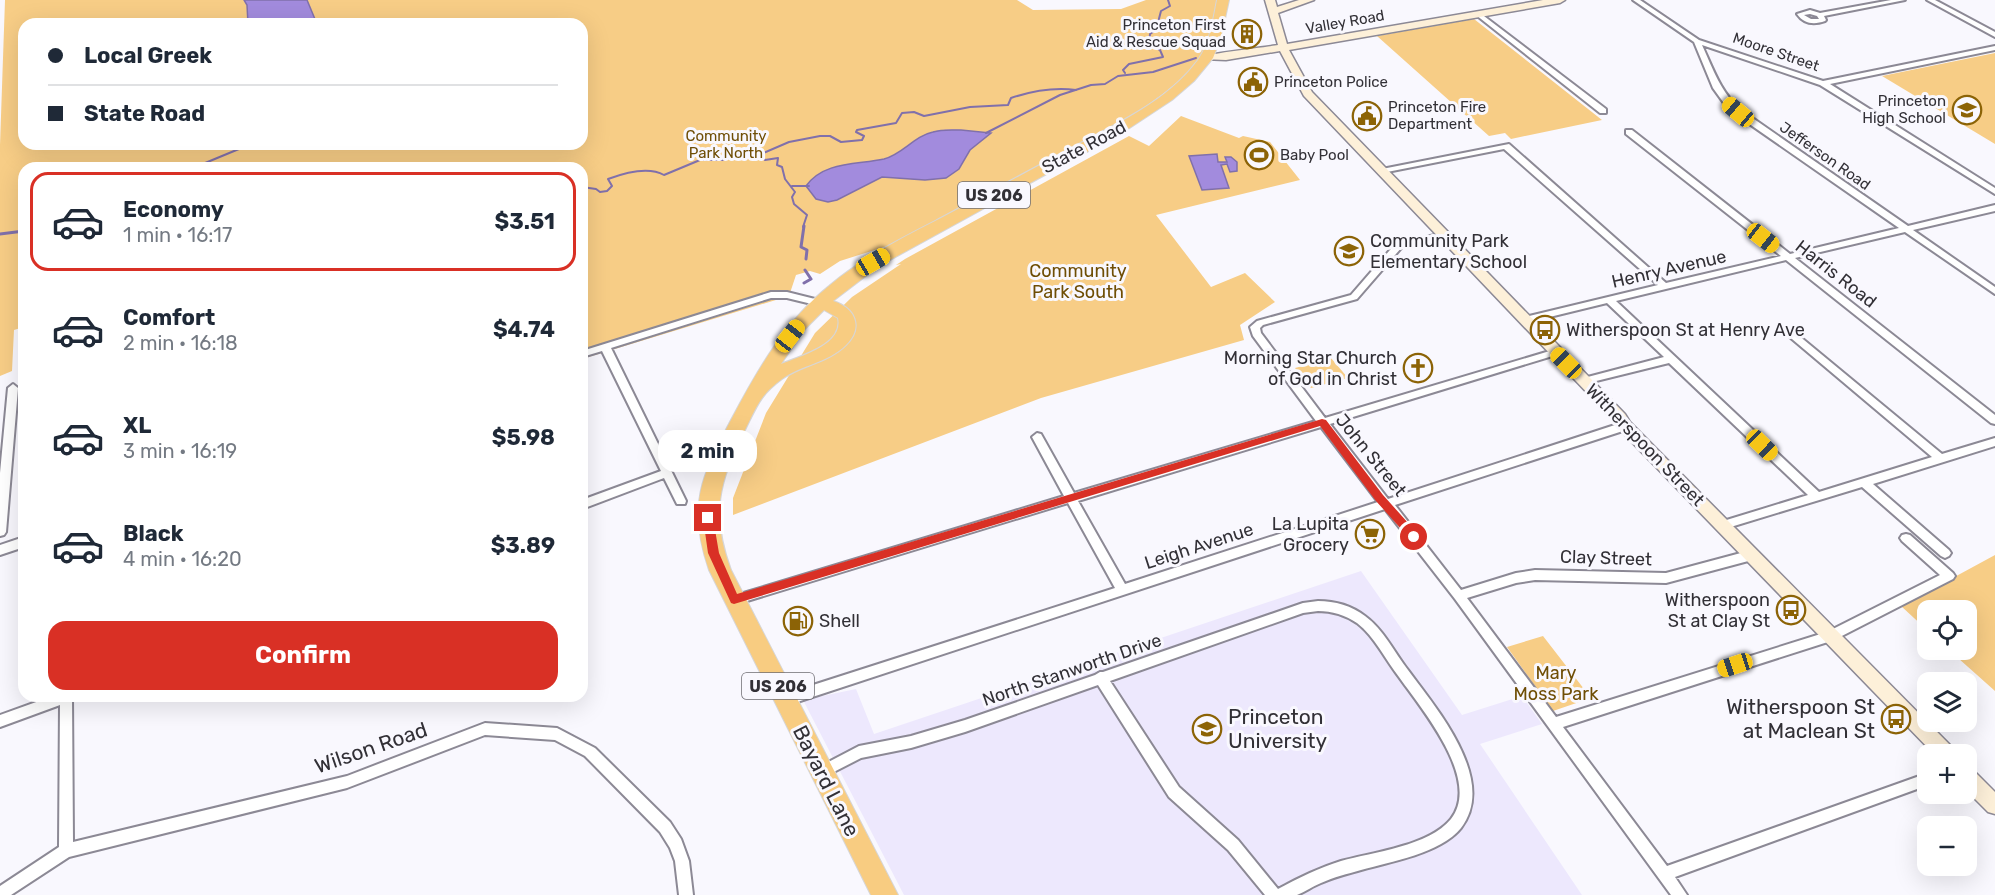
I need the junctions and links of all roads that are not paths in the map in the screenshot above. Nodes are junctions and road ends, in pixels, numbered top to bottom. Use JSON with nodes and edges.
{"nodes":[{"id":1,"x":1223,"y":0,"type":"edge"},
{"id":2,"x":1309,"y":0,"type":"edge"},
{"id":3,"x":1560,"y":0,"type":"edge"},
{"id":4,"x":1636,"y":0,"type":"edge"},
{"id":5,"x":1902,"y":0,"type":"edge"},
{"id":6,"x":1930,"y":0,"type":"edge"},
{"id":7,"x":1271,"y":6,"type":"edge"},
{"id":8,"x":1478,"y":14,"type":"junction"},
{"id":9,"x":1820,"y":15,"type":"dead end"},
{"id":10,"x":1995,"y":35,"type":"edge"},
{"id":11,"x":1697,"y":40,"type":"junction"},
{"id":12,"x":1282,"y":48,"type":"junction"},
{"id":13,"x":1995,"y":48,"type":"edge"},
{"id":14,"x":1206,"y":57,"type":"junction"},
{"id":15,"x":1823,"y":83,"type":"junction"},
{"id":16,"x":1603,"y":111,"type":"dead end"},
{"id":17,"x":1629,"y":132,"type":"dead end"},
{"id":18,"x":1382,"y":171,"type":"junction"},
{"id":19,"x":1995,"y":192,"type":"edge"},
{"id":20,"x":1995,"y":208,"type":"edge"},
{"id":21,"x":1906,"y":229,"type":"junction"},
{"id":22,"x":1444,"y":236,"type":"junction"},
{"id":23,"x":1788,"y":258,"type":"junction"},
{"id":24,"x":1665,"y":287,"type":"junction"},
{"id":25,"x":1995,"y":291,"type":"edge"},
{"id":26,"x":1609,"y":300,"type":"junction"},
{"id":27,"x":820,"y":303,"type":"junction"},
{"id":28,"x":1525,"y":320,"type":"junction"},
{"id":29,"x":1796,"y":337,"type":"dead end"},
{"id":30,"x":605,"y":347,"type":"junction"},
{"id":31,"x":588,"y":352,"type":"edge"},
{"id":32,"x":1556,"y":352,"type":"junction"},
{"id":33,"x":1671,"y":359,"type":"junction"},
{"id":34,"x":1584,"y":381,"type":"junction"},
{"id":35,"x":13,"y":388,"type":"dead end"},
{"id":36,"x":749,"y":400,"type":"junction"},
{"id":37,"x":1995,"y":420,"type":"edge"},
{"id":38,"x":1322,"y":422,"type":"junction"},
{"id":39,"x":1624,"y":426,"type":"junction"},
{"id":40,"x":1037,"y":437,"type":"dead end"},
{"id":41,"x":1995,"y":442,"type":"edge"},
{"id":42,"x":1941,"y":459,"type":"junction"},
{"id":43,"x":668,"y":472,"type":"junction"},
{"id":44,"x":1864,"y":482,"type":"junction"},
{"id":45,"x":1816,"y":496,"type":"junction"},
{"id":46,"x":1070,"y":498,"type":"junction"},
{"id":47,"x":681,"y":501,"type":"dead end"},
{"id":48,"x":588,"y":503,"type":"edge"},
{"id":49,"x":1386,"y":503,"type":"junction"},
{"id":50,"x":1724,"y":525,"type":"junction"},
{"id":51,"x":0,"y":532,"type":"edge"},
{"id":52,"x":1906,"y":538,"type":"dead end"},
{"id":53,"x":18,"y":544,"type":"edge"},
{"id":54,"x":0,"y":550,"type":"edge"},
{"id":55,"x":1945,"y":553,"type":"dead end"},
{"id":56,"x":1752,"y":555,"type":"junction"},
{"id":57,"x":720,"y":570,"type":"joint"},
{"id":58,"x":1122,"y":590,"type":"junction"},
{"id":59,"x":1459,"y":596,"type":"junction"},
{"id":60,"x":734,"y":600,"type":"junction"},
{"id":61,"x":1830,"y":636,"type":"junction"},
{"id":62,"x":1100,"y":677,"type":"junction"},
{"id":63,"x":784,"y":700,"type":"junction"},
{"id":64,"x":50,"y":702,"type":"edge"},
{"id":65,"x":66,"y":702,"type":"edge"},
{"id":66,"x":0,"y":721,"type":"edge"},
{"id":67,"x":1553,"y":724,"type":"junction"},
{"id":68,"x":1936,"y":744,"type":"edge"},
{"id":69,"x":822,"y":772,"type":"junction"},
{"id":70,"x":1917,"y":783,"type":"edge"},
{"id":71,"x":1977,"y":787,"type":"edge"},
{"id":72,"x":1995,"y":805,"type":"edge"},
{"id":73,"x":66,"y":851,"type":"junction"},
{"id":74,"x":1664,"y":874,"type":"junction"},
{"id":75,"x":0,"y":894,"type":"edge"},
{"id":76,"x":686,"y":895,"type":"edge"},
{"id":77,"x":885,"y":895,"type":"edge"},
{"id":78,"x":1274,"y":895,"type":"edge"},
{"id":79,"x":1282,"y":895,"type":"edge"},
{"id":80,"x":1680,"y":895,"type":"edge"}],
"edges":[{"from":1,"to":14,"type":"highway","name":"State Road","number":"US 206"},
{"from":2,"to":7,"type":"street"},
{"from":3,"to":8,"type":"street","name":"Valley Road"},
{"from":4,"to":11,"type":"street"},
{"from":5,"to":9,"type":"street"},
{"from":6,"to":10,"type":"street"},
{"from":7,"to":12,"type":"street","name":"Witherspoon Street"},
{"from":8,"to":12,"type":"street","name":"Valley Road"},
{"from":8,"to":16,"type":"street"},
{"from":11,"to":15,"type":"street","name":"Moore Street"},
{"from":11,"to":21,"type":"street","name":"Jefferson Road"},
{"from":12,"to":14,"type":"street","name":"Valley Road"},
{"from":12,"to":18,"type":"street","name":"Witherspoon Street"},
{"from":13,"to":15,"type":"street"},
{"from":14,"to":27,"type":"highway","name":"State Road","number":"US 206"},
{"from":15,"to":19,"type":"street","name":"Moore Street"},
{"from":17,"to":23,"type":"street","name":"Harris Road"},
{"from":18,"to":22,"type":"street","name":"Witherspoon Street"},
{"from":18,"to":24,"type":"street"},
{"from":20,"to":21,"type":"street","name":"Henry Avenue"},
{"from":21,"to":23,"type":"street","name":"Henry Avenue"},
{"from":21,"to":25,"type":"street","name":"Jefferson Road"},
{"from":22,"to":28,"type":"street","name":"Witherspoon Street"},
{"from":22,"to":38,"type":"street","name":"John Street"},
{"from":23,"to":24,"type":"street","name":"Henry Avenue"},
{"from":23,"to":37,"type":"street","name":"Harris Road"},
{"from":24,"to":26,"type":"street","name":"Henry Avenue"},
{"from":26,"to":28,"type":"street","name":"Henry Avenue"},
{"from":26,"to":33,"type":"street"},
{"from":27,"to":30,"type":"street"},
{"from":27,"to":36,"type":"highway","name":"State Road","number":"US 206"},
{"from":27,"to":36,"type":"highway"},
{"from":28,"to":32,"type":"street","name":"Witherspoon Street"},
{"from":29,"to":42,"type":"street"},
{"from":30,"to":31,"type":"street"},
{"from":30,"to":43,"type":"street"},
{"from":32,"to":34,"type":"street","name":"Witherspoon Street"},
{"from":32,"to":38,"type":"street"},
{"from":33,"to":34,"type":"street"},
{"from":33,"to":45,"type":"street"},
{"from":34,"to":39,"type":"street","name":"Witherspoon Street"},
{"from":35,"to":51,"type":"street"},
{"from":36,"to":57,"type":"highway","name":"State Road","number":"US 206"},
{"from":38,"to":46,"type":"street"},
{"from":38,"to":49,"type":"street","name":"John Street"},
{"from":39,"to":49,"type":"street","name":"Leigh Avenue"},
{"from":39,"to":50,"type":"street","name":"Witherspoon Street"},
{"from":40,"to":46,"type":"street"},
{"from":41,"to":42,"type":"street"},
{"from":42,"to":44,"type":"street"},
{"from":43,"to":47,"type":"street"},
{"from":43,"to":48,"type":"street"},
{"from":44,"to":45,"type":"street"},
{"from":44,"to":55,"type":"street"},
{"from":45,"to":50,"type":"street"},
{"from":46,"to":58,"type":"street"},
{"from":46,"to":60,"type":"street"},
{"from":49,"to":58,"type":"street","name":"Leigh Avenue"},
{"from":49,"to":59,"type":"street","name":"John Street"},
{"from":50,"to":56,"type":"street","name":"Witherspoon Street"},
{"from":52,"to":61,"type":"street"},
{"from":53,"to":54,"type":"street"},
{"from":56,"to":59,"type":"street","name":"Clay Street"},
{"from":56,"to":61,"type":"street","name":"Witherspoon Street"},
{"from":57,"to":60,"type":"highway","name":"Bayard Lane","number":"US 206"},
{"from":58,"to":63,"type":"street","name":"Leigh Avenue"},
{"from":59,"to":67,"type":"street","name":"John Street"},
{"from":60,"to":63,"type":"highway","name":"Bayard Lane","number":"US 206"},
{"from":61,"to":67,"type":"street"},
{"from":61,"to":68,"type":"street","name":"Witherspoon Street"},
{"from":62,"to":69,"type":"street","name":"North Stanworth Drive"},
{"from":62,"to":78,"type":"street"},
{"from":62,"to":79,"type":"street","name":"North Stanworth Drive"},
{"from":63,"to":69,"type":"highway","name":"Bayard Lane","number":"US 206"},
{"from":64,"to":66,"type":"street"},
{"from":65,"to":73,"type":"street"},
{"from":67,"to":74,"type":"street","name":"John Street"},
{"from":69,"to":77,"type":"highway","name":"Bayard Lane","number":"US 206"},
{"from":70,"to":74,"type":"street"},
{"from":71,"to":72,"type":"street"},
{"from":73,"to":75,"type":"street","name":"Wilson Road"},
{"from":73,"to":76,"type":"street","name":"Wilson Road"},
{"from":74,"to":80,"type":"street","name":"John Street"}]}
